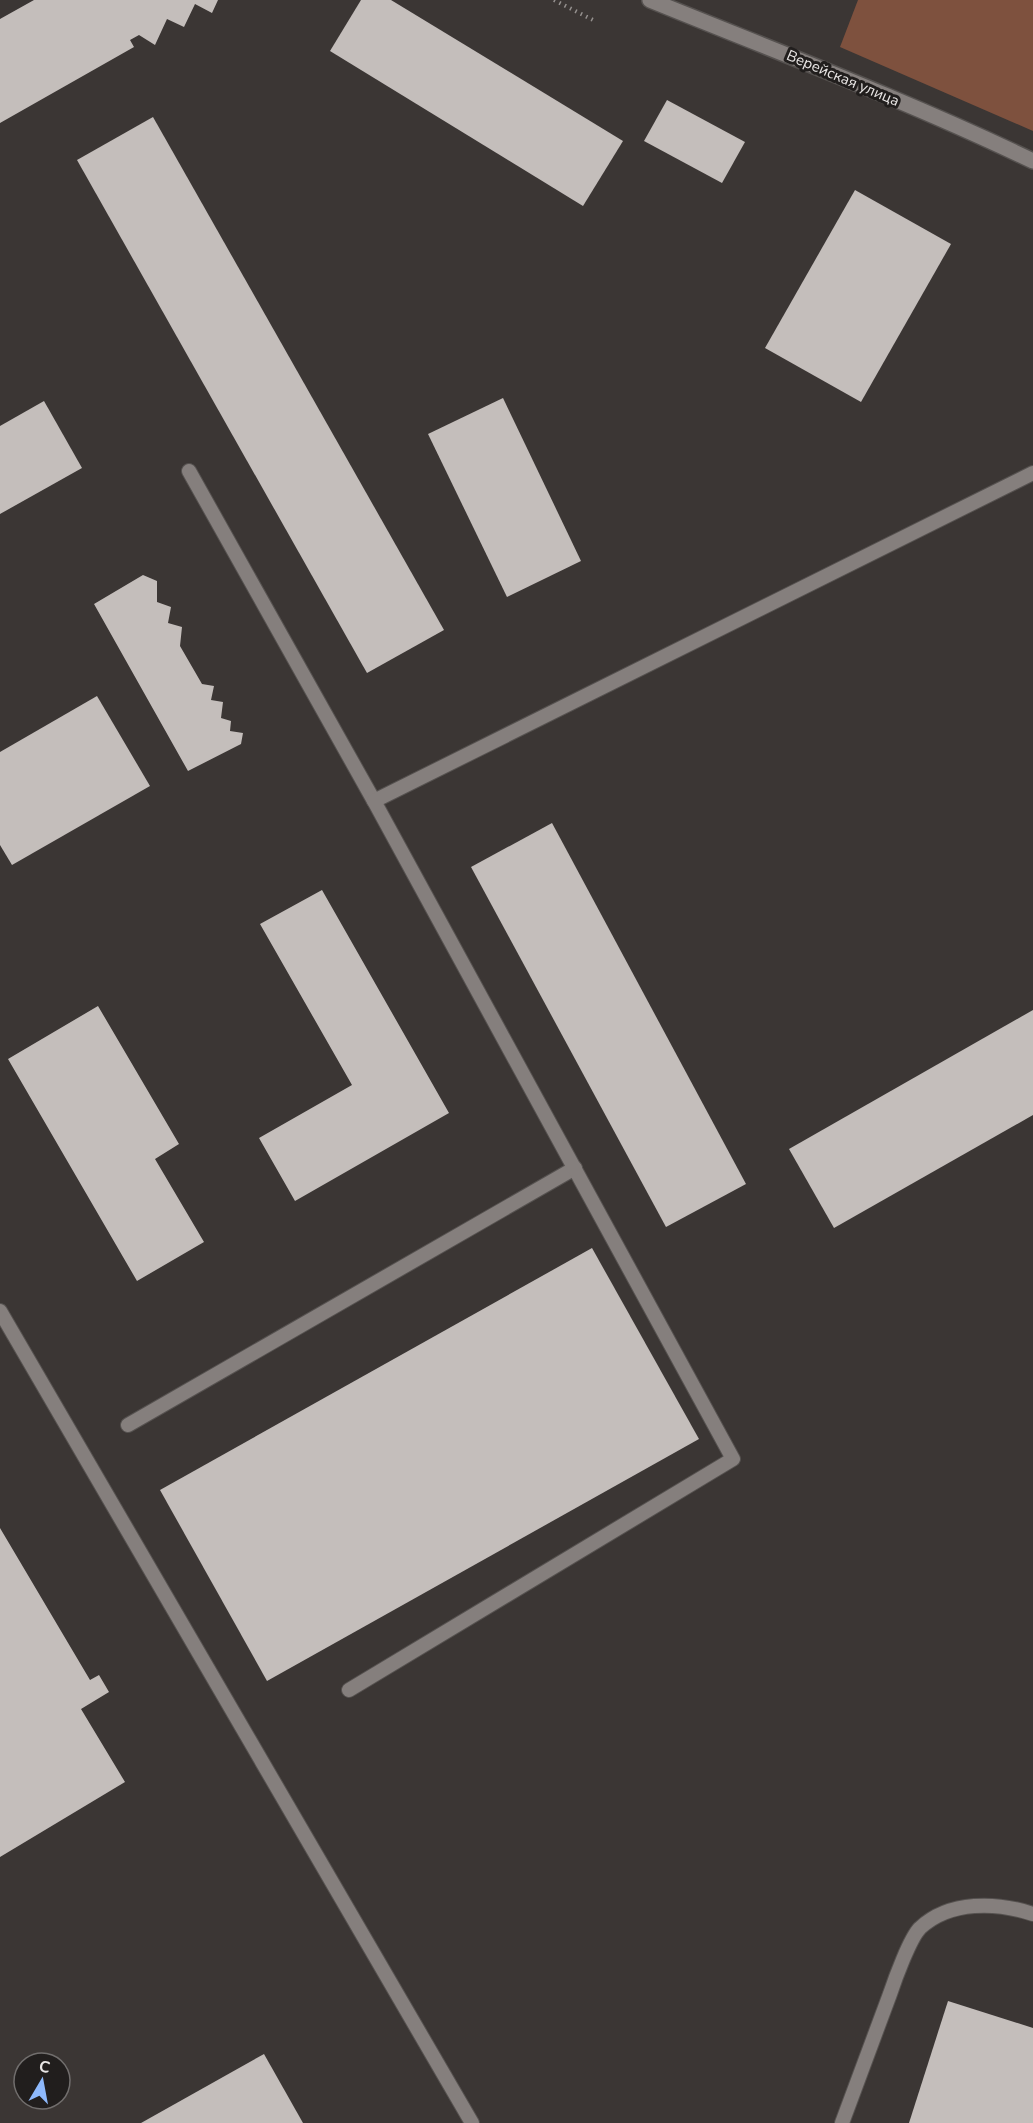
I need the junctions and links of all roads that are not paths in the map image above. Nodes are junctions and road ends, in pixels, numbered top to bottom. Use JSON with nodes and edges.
{"nodes":[{"id":1,"x":650,"y":0,"type":"edge"},
{"id":2,"x":1033,"y":161,"type":"edge"},
{"id":3,"x":189,"y":471,"type":"dead end"},
{"id":4,"x":1033,"y":473,"type":"edge"},
{"id":5,"x":374,"y":801,"type":"junction"},
{"id":6,"x":575,"y":1168,"type":"junction"},
{"id":7,"x":0,"y":1311,"type":"edge"},
{"id":8,"x":128,"y":1425,"type":"dead end"},
{"id":9,"x":349,"y":1690,"type":"dead end"},
{"id":10,"x":1033,"y":1914,"type":"edge"},
{"id":11,"x":472,"y":2123,"type":"edge"},
{"id":12,"x":842,"y":2123,"type":"edge"}],
"edges":[{"from":1,"to":2,"type":"street","name":"Верейская улица"},
{"from":3,"to":5,"type":"lane"},
{"from":4,"to":5,"type":"lane"},
{"from":5,"to":6,"type":"lane"},
{"from":6,"to":8,"type":"lane"},
{"from":6,"to":9,"type":"lane"},
{"from":7,"to":11,"type":"lane"},
{"from":10,"to":12,"type":"lane"}]}
